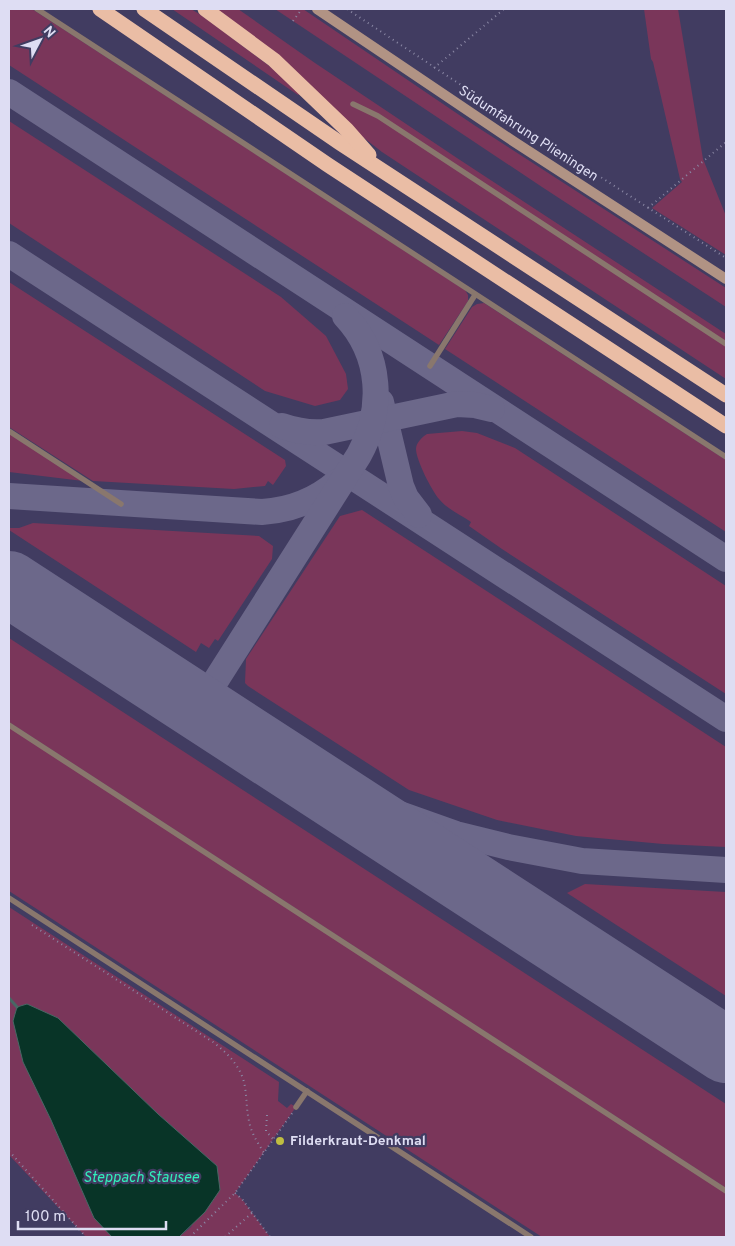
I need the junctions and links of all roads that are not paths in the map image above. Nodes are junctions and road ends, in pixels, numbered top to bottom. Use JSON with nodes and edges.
{"nodes":[{"id":1,"x":38,"y":9,"type":"edge"},
{"id":2,"x":100,"y":9,"type":"edge"},
{"id":3,"x":144,"y":9,"type":"edge"},
{"id":4,"x":205,"y":9,"type":"edge"},
{"id":5,"x":317,"y":9,"type":"edge"},
{"id":6,"x":353,"y":104,"type":"dead end"},
{"id":7,"x":385,"y":172,"type":"junction"},
{"id":8,"x":726,"y":279,"type":"edge"},
{"id":9,"x":475,"y":295,"type":"junction"},
{"id":10,"x":726,"y":344,"type":"edge"},
{"id":11,"x":430,"y":366,"type":"dead end"},
{"id":12,"x":726,"y":395,"type":"edge"},
{"id":13,"x":726,"y":426,"type":"edge"},
{"id":14,"x":9,"y":431,"type":"edge"},
{"id":15,"x":726,"y":457,"type":"edge"},
{"id":16,"x":121,"y":504,"type":"dead end"},
{"id":17,"x":9,"y":724,"type":"edge"},
{"id":18,"x":9,"y":898,"type":"edge"},
{"id":19,"x":307,"y":1091,"type":"junction"},
{"id":20,"x":296,"y":1107,"type":"road end"},
{"id":21,"x":726,"y":1191,"type":"edge"},
{"id":22,"x":531,"y":1237,"type":"edge"}],
"edges":[{"from":1,"to":9,"type":"lane"},
{"from":2,"to":13,"type":"highway"},
{"from":3,"to":7,"type":"highway"},
{"from":4,"to":7,"type":"highway"},
{"from":5,"to":8,"type":"main road","name":"Südumfahrung Plieningen"},
{"from":6,"to":10,"type":"lane"},
{"from":7,"to":12,"type":"highway"},
{"from":9,"to":11,"type":"lane"},
{"from":9,"to":15,"type":"lane"},
{"from":14,"to":16,"type":"lane"},
{"from":17,"to":21,"type":"lane"},
{"from":18,"to":19,"type":"lane"},
{"from":19,"to":20,"type":"lane"},
{"from":19,"to":22,"type":"lane"}]}
